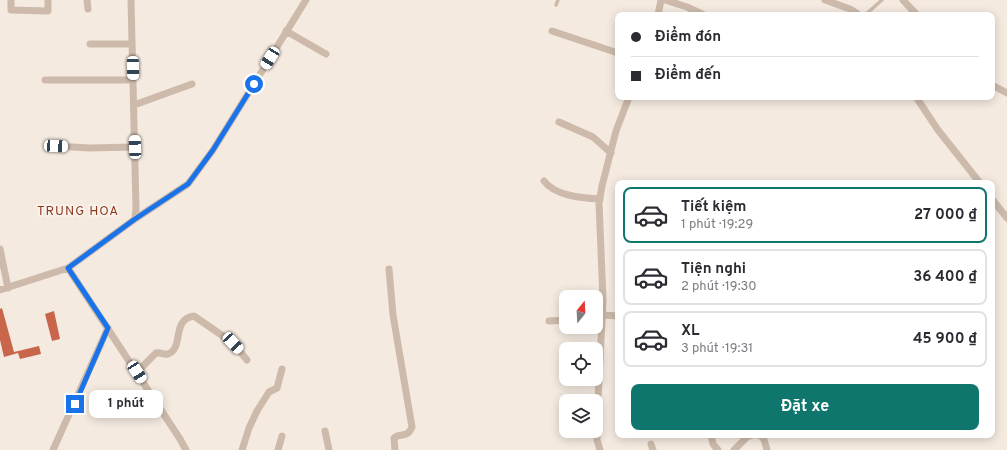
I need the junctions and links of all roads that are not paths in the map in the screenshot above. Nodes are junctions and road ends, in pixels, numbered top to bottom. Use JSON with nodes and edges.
{"nodes":[{"id":1,"x":11,"y":0,"type":"edge"},
{"id":2,"x":48,"y":0,"type":"edge"},
{"id":3,"x":87,"y":0,"type":"edge"},
{"id":4,"x":131,"y":0,"type":"edge"},
{"id":5,"x":306,"y":0,"type":"edge"},
{"id":6,"x":558,"y":0,"type":"edge"},
{"id":7,"x":661,"y":0,"type":"edge"},
{"id":8,"x":665,"y":0,"type":"edge"},
{"id":9,"x":825,"y":0,"type":"edge"},
{"id":10,"x":882,"y":0,"type":"edge"},
{"id":11,"x":903,"y":0,"type":"edge"},
{"id":12,"x":556,"y":6,"type":"dead end"},
{"id":13,"x":88,"y":9,"type":"dead end"},
{"id":14,"x":659,"y":12,"type":"edge"},
{"id":15,"x":698,"y":12,"type":"edge"},
{"id":16,"x":854,"y":12,"type":"edge"},
{"id":17,"x":868,"y":12,"type":"edge"},
{"id":18,"x":915,"y":12,"type":"edge"},
{"id":19,"x":286,"y":31,"type":"junction"},
{"id":20,"x":552,"y":31,"type":"dead end"},
{"id":21,"x":90,"y":44,"type":"dead end"},
{"id":22,"x":132,"y":44,"type":"junction"},
{"id":23,"x":615,"y":52,"type":"edge"},
{"id":24,"x":326,"y":54,"type":"dead end"},
{"id":25,"x":45,"y":80,"type":"dead end"},
{"id":26,"x":133,"y":80,"type":"junction"},
{"id":27,"x":192,"y":84,"type":"dead end"},
{"id":28,"x":995,"y":87,"type":"edge"},
{"id":29,"x":1007,"y":93,"type":"edge"},
{"id":30,"x":628,"y":100,"type":"edge"},
{"id":31,"x":918,"y":100,"type":"edge"},
{"id":32,"x":134,"y":105,"type":"junction"},
{"id":33,"x":559,"y":122,"type":"dead end"},
{"id":34,"x":56,"y":146,"type":"dead end"},
{"id":35,"x":135,"y":147,"type":"junction"},
{"id":36,"x":610,"y":153,"type":"junction"},
{"id":37,"x":978,"y":180,"type":"edge"},
{"id":38,"x":544,"y":181,"type":"dead end"},
{"id":39,"x":600,"y":199,"type":"junction"},
{"id":40,"x":995,"y":203,"type":"edge"},
{"id":41,"x":1007,"y":218,"type":"edge"},
{"id":42,"x":135,"y":219,"type":"junction"},
{"id":43,"x":0,"y":249,"type":"edge"},
{"id":44,"x":68,"y":268,"type":"junction"},
{"id":45,"x":389,"y":269,"type":"dead end"},
{"id":46,"x":8,"y":288,"type":"junction"},
{"id":47,"x":0,"y":290,"type":"edge"},
{"id":48,"x":600,"y":290,"type":"edge"},
{"id":49,"x":615,"y":317,"type":"edge"},
{"id":50,"x":603,"y":319,"type":"edge"},
{"id":51,"x":559,"y":320,"type":"edge"},
{"id":52,"x":549,"y":321,"type":"dead end"},
{"id":53,"x":108,"y":328,"type":"junction"},
{"id":54,"x":600,"y":334,"type":"edge"},
{"id":55,"x":247,"y":360,"type":"dead end"},
{"id":56,"x":282,"y":369,"type":"dead end"},
{"id":57,"x":137,"y":372,"type":"junction"},
{"id":58,"x":325,"y":430,"type":"dead end"},
{"id":59,"x":282,"y":436,"type":"dead end"},
{"id":60,"x":712,"y":438,"type":"edge"},
{"id":61,"x":745,"y":438,"type":"edge"},
{"id":62,"x":763,"y":438,"type":"edge"},
{"id":63,"x":53,"y":450,"type":"edge"},
{"id":64,"x":186,"y":450,"type":"edge"},
{"id":65,"x":242,"y":450,"type":"edge"},
{"id":66,"x":278,"y":450,"type":"edge"},
{"id":67,"x":329,"y":450,"type":"edge"},
{"id":68,"x":395,"y":450,"type":"edge"},
{"id":69,"x":600,"y":450,"type":"edge"},
{"id":70,"x":718,"y":450,"type":"edge"},
{"id":71,"x":734,"y":450,"type":"edge"},
{"id":72,"x":767,"y":450,"type":"edge"}],
"edges":[{"from":1,"to":2,"type":"street"},
{"from":3,"to":13,"type":"street"},
{"from":4,"to":22,"type":"street"},
{"from":5,"to":19,"type":"street"},
{"from":6,"to":12,"type":"lane"},
{"from":7,"to":14,"type":"street"},
{"from":8,"to":15,"type":"street"},
{"from":9,"to":16,"type":"street"},
{"from":10,"to":17,"type":"lane"},
{"from":11,"to":18,"type":"street"},
{"from":19,"to":24,"type":"street"},
{"from":19,"to":42,"type":"street"},
{"from":20,"to":23,"type":"street"},
{"from":21,"to":22,"type":"street"},
{"from":22,"to":26,"type":"street"},
{"from":25,"to":26,"type":"street"},
{"from":26,"to":32,"type":"street"},
{"from":27,"to":32,"type":"street"},
{"from":28,"to":29,"type":"street"},
{"from":30,"to":36,"type":"street"},
{"from":31,"to":37,"type":"street"},
{"from":32,"to":35,"type":"street"},
{"from":33,"to":36,"type":"street"},
{"from":34,"to":35,"type":"street"},
{"from":35,"to":42,"type":"street"},
{"from":36,"to":39,"type":"street"},
{"from":38,"to":39,"type":"street"},
{"from":39,"to":48,"type":"street"},
{"from":40,"to":41,"type":"street"},
{"from":42,"to":44,"type":"street"},
{"from":43,"to":46,"type":"street"},
{"from":44,"to":46,"type":"street"},
{"from":44,"to":53,"type":"street"},
{"from":45,"to":68,"type":"street"},
{"from":46,"to":47,"type":"street"},
{"from":49,"to":50,"type":"street"},
{"from":51,"to":52,"type":"street"},
{"from":53,"to":57,"type":"street"},
{"from":53,"to":63,"type":"street"},
{"from":54,"to":69,"type":"street"},
{"from":55,"to":57,"type":"street"},
{"from":56,"to":65,"type":"street"},
{"from":57,"to":64,"type":"street"},
{"from":58,"to":67,"type":"street"},
{"from":59,"to":66,"type":"street"},
{"from":60,"to":70,"type":"street"},
{"from":61,"to":71,"type":"street"},
{"from":62,"to":72,"type":"street"}]}
